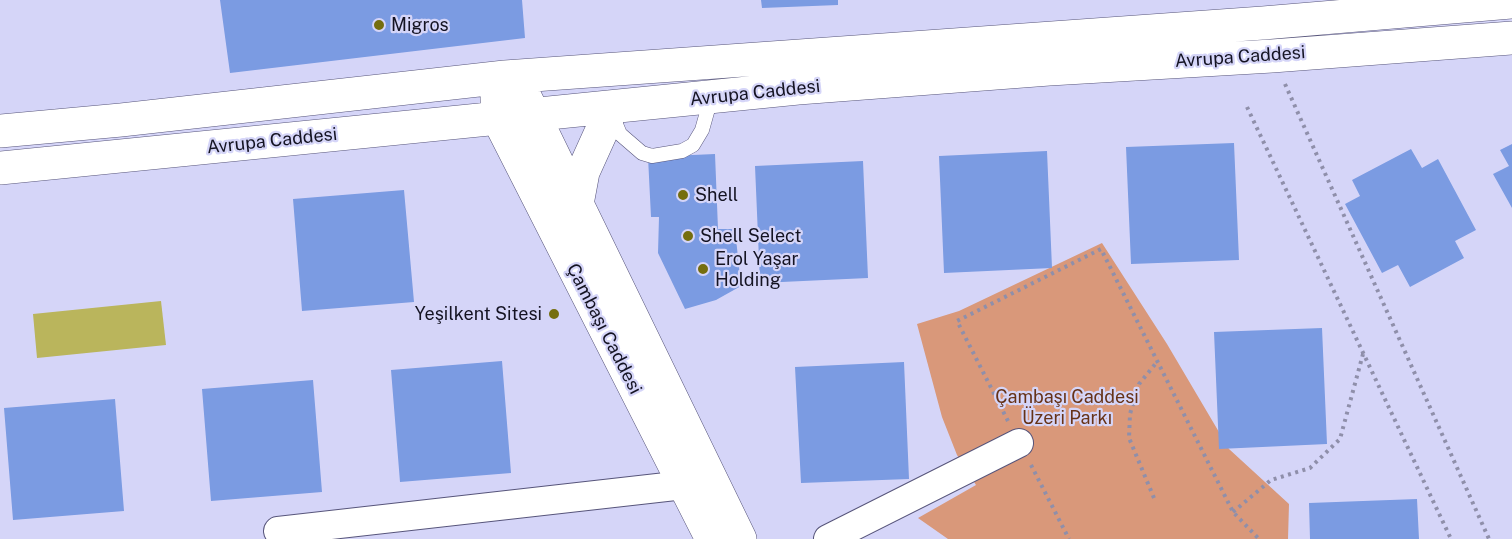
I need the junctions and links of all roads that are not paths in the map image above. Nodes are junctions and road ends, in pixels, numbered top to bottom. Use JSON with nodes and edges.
{"nodes":[{"id":1,"x":1512,"y":2,"type":"edge"},
{"id":2,"x":1512,"y":38,"type":"edge"},
{"id":3,"x":505,"y":77,"type":"junction"},
{"id":4,"x":711,"y":98,"type":"junction"},
{"id":5,"x":609,"y":107,"type":"junction"},
{"id":6,"x":533,"y":113,"type":"junction"},
{"id":7,"x":498,"y":118,"type":"junction"},
{"id":8,"x":0,"y":131,"type":"edge"},
{"id":9,"x":0,"y":168,"type":"edge"},
{"id":10,"x":577,"y":204,"type":"junction"},
{"id":11,"x":1019,"y":443,"type":"road end"},
{"id":12,"x":684,"y":485,"type":"junction"},
{"id":13,"x":279,"y":535,"type":"edge"},
{"id":14,"x":712,"y":539,"type":"edge"},
{"id":15,"x":740,"y":539,"type":"edge"},
{"id":16,"x":828,"y":539,"type":"edge"}],
"edges":[{"from":1,"to":3,"type":"main road","name":"Avrupa Caddesi"},
{"from":2,"to":4,"type":"main road","name":"Avrupa Caddesi"},
{"from":3,"to":6,"type":"main road","name":"Çambaşı Caddesi"},
{"from":3,"to":7,"type":"main road"},
{"from":3,"to":8,"type":"main road","name":"Avrupa Caddesi"},
{"from":4,"to":5,"type":"main road","name":"Avrupa Caddesi"},
{"from":4,"to":5,"type":"lane"},
{"from":5,"to":6,"type":"main road","name":"Avrupa Caddesi"},
{"from":5,"to":10,"type":"main road"},
{"from":6,"to":7,"type":"main road","name":"Avrupa Caddesi"},
{"from":6,"to":10,"type":"main road","name":"Çambaşı Caddesi"},
{"from":7,"to":9,"type":"main road","name":"Avrupa Caddesi"},
{"from":7,"to":12,"type":"main road","name":"Çambaşı Caddesi"},
{"from":10,"to":15,"type":"main road","name":"Çambaşı Caddesi"},
{"from":11,"to":16,"type":"street"},
{"from":12,"to":13,"type":"street"},
{"from":12,"to":14,"type":"main road","name":"Çambaşı Caddesi"}]}
